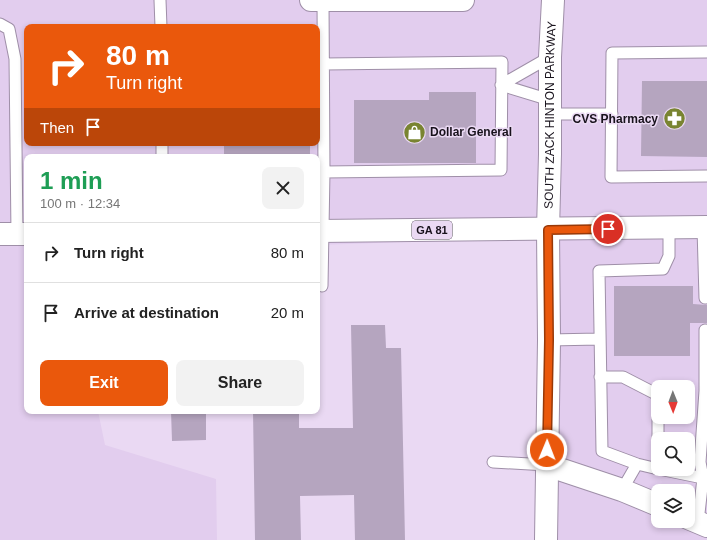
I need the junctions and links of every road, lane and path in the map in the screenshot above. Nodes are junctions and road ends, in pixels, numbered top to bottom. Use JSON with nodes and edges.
{"nodes":[{"id":1,"x":160,"y":0,"type":"edge"},
{"id":2,"x":317,"y":0,"type":"edge"},
{"id":3,"x":424,"y":0,"type":"edge"},
{"id":4,"x":463,"y":0,"type":"edge"},
{"id":5,"x":553,"y":0,"type":"edge"},
{"id":6,"x":0,"y":24,"type":"edge"},
{"id":7,"x":161,"y":24,"type":"edge"},
{"id":8,"x":320,"y":24,"type":"edge"},
{"id":9,"x":320,"y":27,"type":"edge"},
{"id":10,"x":707,"y":52,"type":"edge"},
{"id":11,"x":550,"y":57,"type":"junction"},
{"id":12,"x":324,"y":64,"type":"junction"},
{"id":13,"x":501,"y":85,"type":"junction"},
{"id":14,"x":550,"y":107,"type":"junction"},
{"id":15,"x":612,"y":114,"type":"junction"},
{"id":16,"x":324,"y":172,"type":"junction"},
{"id":17,"x":707,"y":176,"type":"edge"},
{"id":18,"x":669,"y":228,"type":"junction"},
{"id":19,"x":705,"y":228,"type":"edge"},
{"id":20,"x":548,"y":230,"type":"junction"},
{"id":21,"x":320,"y":231,"type":"edge"},
{"id":22,"x":15,"y":234,"type":"edge"},
{"id":23,"x":322,"y":286,"type":"dead end"},
{"id":24,"x":705,"y":298,"type":"dead end"},
{"id":25,"x":705,"y":330,"type":"dead end"},
{"id":26,"x":600,"y":339,"type":"junction"},
{"id":27,"x":549,"y":340,"type":"junction"},
{"id":28,"x":600,"y":377,"type":"junction"},
{"id":29,"x":658,"y":432,"type":"edge"},
{"id":30,"x":494,"y":462,"type":"dead end"},
{"id":31,"x":637,"y":464,"type":"junction"},
{"id":32,"x":547,"y":466,"type":"junction"},
{"id":33,"x":651,"y":467,"type":"edge"},
{"id":34,"x":691,"y":476,"type":"edge"},
{"id":35,"x":705,"y":479,"type":"edge"},
{"id":36,"x":622,"y":490,"type":"junction"},
{"id":37,"x":651,"y":502,"type":"edge"},
{"id":38,"x":698,"y":522,"type":"edge"},
{"id":39,"x":546,"y":540,"type":"edge"}],
"edges":[{"from":1,"to":7,"type":"lane"},
{"from":2,"to":3,"type":"main road"},
{"from":2,"to":8,"type":"lane"},
{"from":3,"to":4,"type":"main road"},
{"from":5,"to":11,"type":"main road","name":"SOUTH ZACK HINTON PARKWAY"},
{"from":6,"to":22,"type":"lane"},
{"from":9,"to":12,"type":"lane"},
{"from":10,"to":15,"type":"lane"},
{"from":11,"to":13,"type":"lane"},
{"from":11,"to":14,"type":"main road","name":"SOUTH ZACK HINTON PARKWAY"},
{"from":12,"to":13,"type":"lane"},
{"from":12,"to":16,"type":"lane"},
{"from":13,"to":14,"type":"lane"},
{"from":13,"to":16,"type":"lane"},
{"from":14,"to":15,"type":"lane"},
{"from":14,"to":20,"type":"main road","name":"SOUTH ZACK HINTON PARKWAY"},
{"from":15,"to":17,"type":"lane"},
{"from":16,"to":21,"type":"lane"},
{"from":18,"to":19,"type":"main road"},
{"from":18,"to":20,"type":"main road"},
{"from":18,"to":26,"type":"lane"},
{"from":19,"to":24,"type":"lane"},
{"from":20,"to":21,"type":"main road","number":"GA 81"},
{"from":20,"to":27,"type":"main road","name":"SOUTH ZACK HINTON PARKWAY"},
{"from":21,"to":23,"type":"lane"},
{"from":25,"to":35,"type":"lane"},
{"from":26,"to":27,"type":"lane"},
{"from":26,"to":28,"type":"lane"},
{"from":27,"to":32,"type":"main road","name":"SOUTH ZACK HINTON PARKWAY"},
{"from":28,"to":29,"type":"lane"},
{"from":28,"to":31,"type":"lane"},
{"from":30,"to":32,"type":"lane"},
{"from":31,"to":33,"type":"lane"},
{"from":31,"to":36,"type":"lane"},
{"from":32,"to":36,"type":"main road"},
{"from":32,"to":39,"type":"main road","name":"SOUTH ZACK HINTON PARKWAY"},
{"from":34,"to":35,"type":"lane"},
{"from":35,"to":38,"type":"lane"},
{"from":36,"to":37,"type":"main road"}]}
